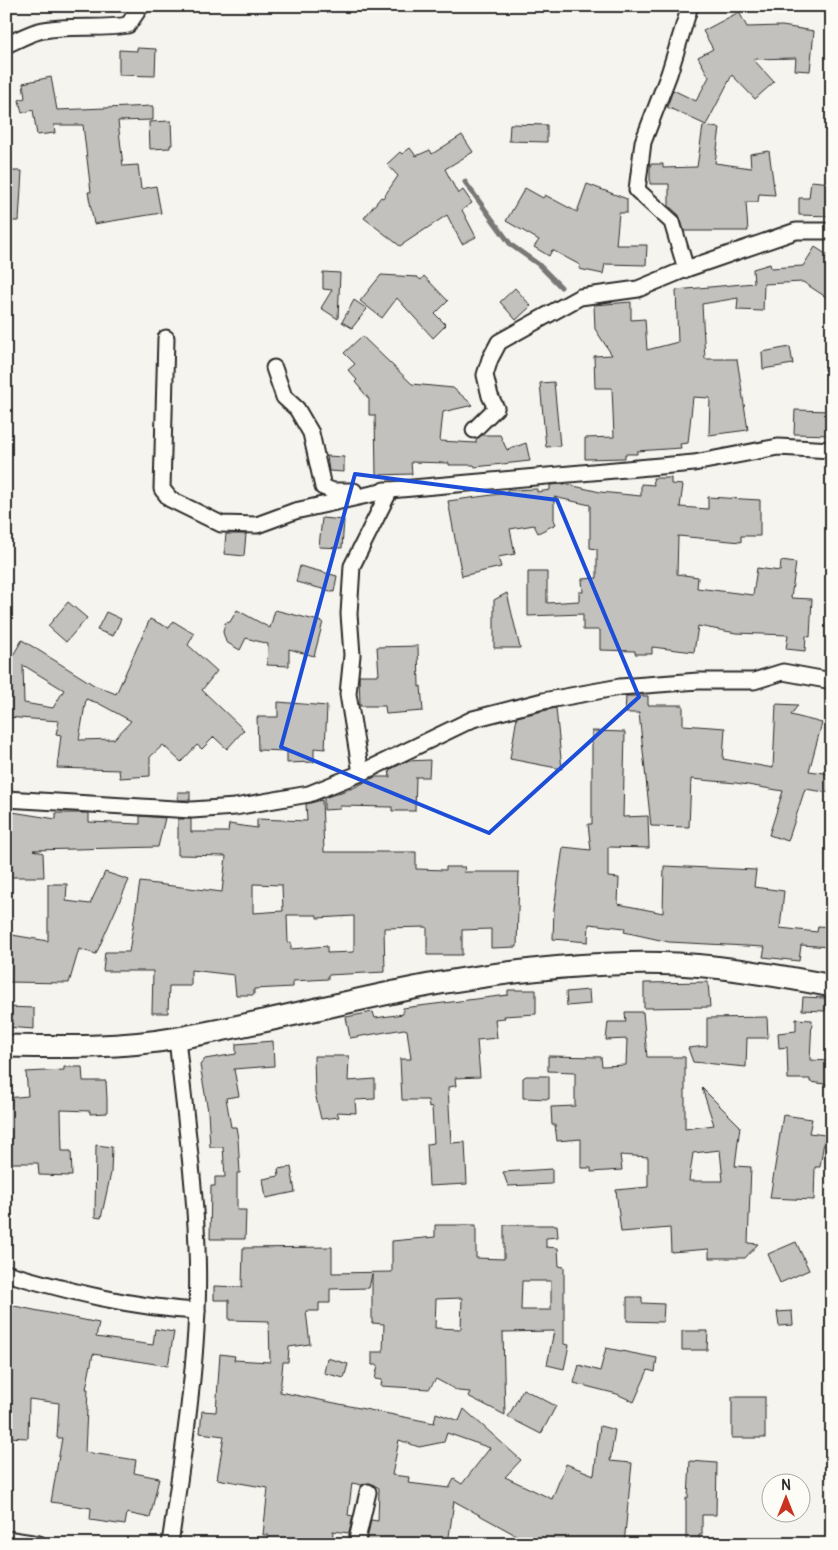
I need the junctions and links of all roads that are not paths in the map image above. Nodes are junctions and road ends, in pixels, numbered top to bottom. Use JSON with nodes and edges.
{"nodes":[{"id":1,"x":141,"y":6,"type":"edge"},
{"id":2,"x":690,"y":6,"type":"edge"},
{"id":3,"x":6,"y":45,"type":"edge"},
{"id":4,"x":832,"y":231,"type":"edge"},
{"id":5,"x":686,"y":269,"type":"junction"},
{"id":6,"x":166,"y":338,"type":"dead end"},
{"id":7,"x":274,"y":368,"type":"dead end"},
{"id":8,"x":474,"y":430,"type":"dead end"},
{"id":9,"x":832,"y":450,"type":"edge"},
{"id":10,"x":390,"y":490,"type":"junction"},
{"id":11,"x":832,"y":680,"type":"edge"},
{"id":12,"x":361,"y":773,"type":"junction"},
{"id":13,"x":6,"y":799,"type":"edge"},
{"id":14,"x":832,"y":986,"type":"edge"},
{"id":15,"x":177,"y":1038,"type":"junction"},
{"id":16,"x":6,"y":1046,"type":"edge"},
{"id":17,"x":6,"y":1273,"type":"edge"},
{"id":18,"x":197,"y":1311,"type":"junction"},
{"id":19,"x":368,"y":1492,"type":"dead end"},
{"id":20,"x":6,"y":1539,"type":"edge"},
{"id":21,"x":39,"y":1544,"type":"edge"},
{"id":22,"x":170,"y":1544,"type":"edge"},
{"id":23,"x":356,"y":1544,"type":"edge"}],
"edges":[{"from":1,"to":3,"type":"street"},
{"from":2,"to":5,"type":"street"},
{"from":4,"to":5,"type":"street"},
{"from":5,"to":8,"type":"street"},
{"from":6,"to":10,"type":"street"},
{"from":7,"to":10,"type":"street"},
{"from":9,"to":10,"type":"street"},
{"from":10,"to":12,"type":"street"},
{"from":11,"to":12,"type":"street"},
{"from":12,"to":13,"type":"street"},
{"from":14,"to":15,"type":"street"},
{"from":15,"to":16,"type":"street"},
{"from":15,"to":18,"type":"street"},
{"from":17,"to":18,"type":"street"},
{"from":18,"to":22,"type":"street"},
{"from":19,"to":23,"type":"street"},
{"from":20,"to":21,"type":"street"}]}
